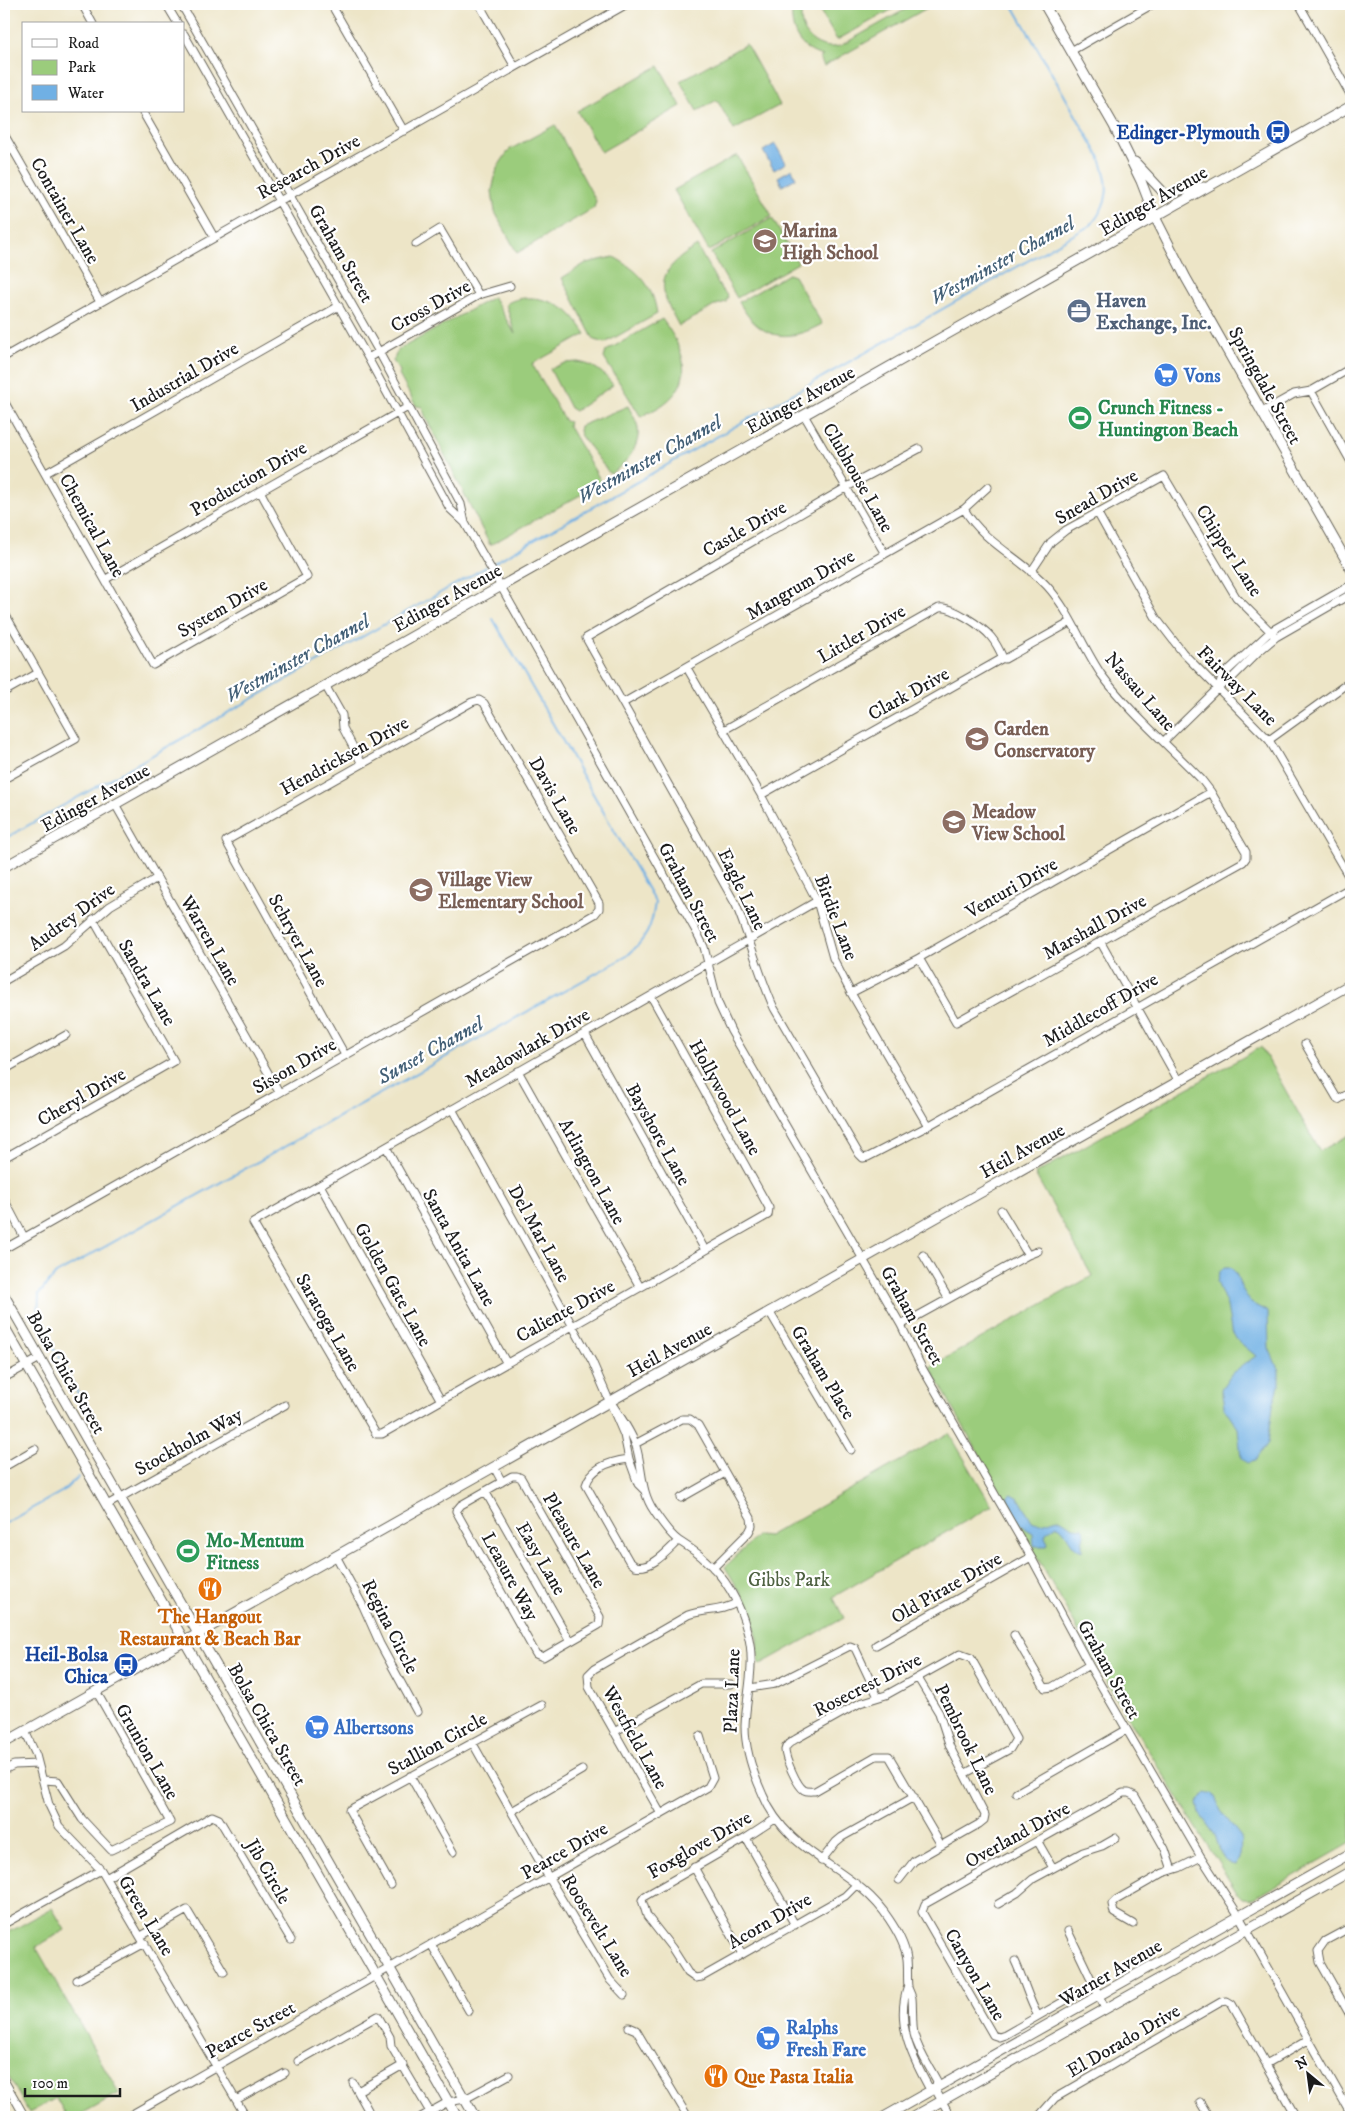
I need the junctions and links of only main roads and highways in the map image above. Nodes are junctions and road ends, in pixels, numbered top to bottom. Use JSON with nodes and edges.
{"nodes":[{"id":1,"x":1044,"y":4,"type":"edge"},
{"id":2,"x":1351,"y":106,"type":"edge"},
{"id":3,"x":1129,"y":154,"type":"junction"},
{"id":4,"x":1209,"y":186,"type":"junction"},
{"id":5,"x":1155,"y":217,"type":"junction"},
{"id":6,"x":1351,"y":569,"type":"edge"},
{"id":7,"x":4,"y":867,"type":"edge"},
{"id":8,"x":1351,"y":984,"type":"edge"},
{"id":9,"x":4,"y":1294,"type":"edge"},
{"id":10,"x":4,"y":1326,"type":"edge"},
{"id":11,"x":198,"y":1634,"type":"junction"},
{"id":12,"x":184,"y":1642,"type":"junction"},
{"id":13,"x":255,"y":1734,"type":"junction"},
{"id":14,"x":241,"y":1742,"type":"junction"},
{"id":15,"x":4,"y":1743,"type":"edge"},
{"id":16,"x":1351,"y":1853,"type":"edge"},
{"id":17,"x":1351,"y":1871,"type":"edge"},
{"id":18,"x":457,"y":2117,"type":"edge"},
{"id":19,"x":475,"y":2117,"type":"edge"},
{"id":20,"x":884,"y":2117,"type":"edge"},
{"id":21,"x":913,"y":2117,"type":"edge"}],
"edges":[{"from":1,"to":3,"type":"main road","name":"Springdale Street"},
{"from":2,"to":4,"type":"main road","name":"Edinger Avenue"},
{"from":3,"to":4,"type":"main road"},
{"from":3,"to":5,"type":"main road","name":"Springdale Street"},
{"from":4,"to":5,"type":"main road","name":"Edinger Avenue"},
{"from":5,"to":6,"type":"main road","name":"Springdale Street"},
{"from":5,"to":7,"type":"main road","name":"Edinger Avenue"},
{"from":8,"to":11,"type":"main road","name":"Heil Avenue"},
{"from":9,"to":11,"type":"main road","name":"Bolsa Chica Street"},
{"from":10,"to":12,"type":"main road","name":"Bolsa Chica Street"},
{"from":11,"to":12,"type":"main road","name":"Heil Avenue"},
{"from":11,"to":13,"type":"main road","name":"Bolsa Chica Street"},
{"from":12,"to":14,"type":"main road","name":"Bolsa Chica Street"},
{"from":12,"to":15,"type":"main road","name":"Heil Avenue"},
{"from":13,"to":14,"type":"main road"},
{"from":13,"to":19,"type":"main road","name":"Bolsa Chica Street"},
{"from":14,"to":18,"type":"main road","name":"Bolsa Chica Street"},
{"from":16,"to":20,"type":"main road","name":"Warner Avenue"},
{"from":17,"to":21,"type":"main road","name":"Warner Avenue"}]}
